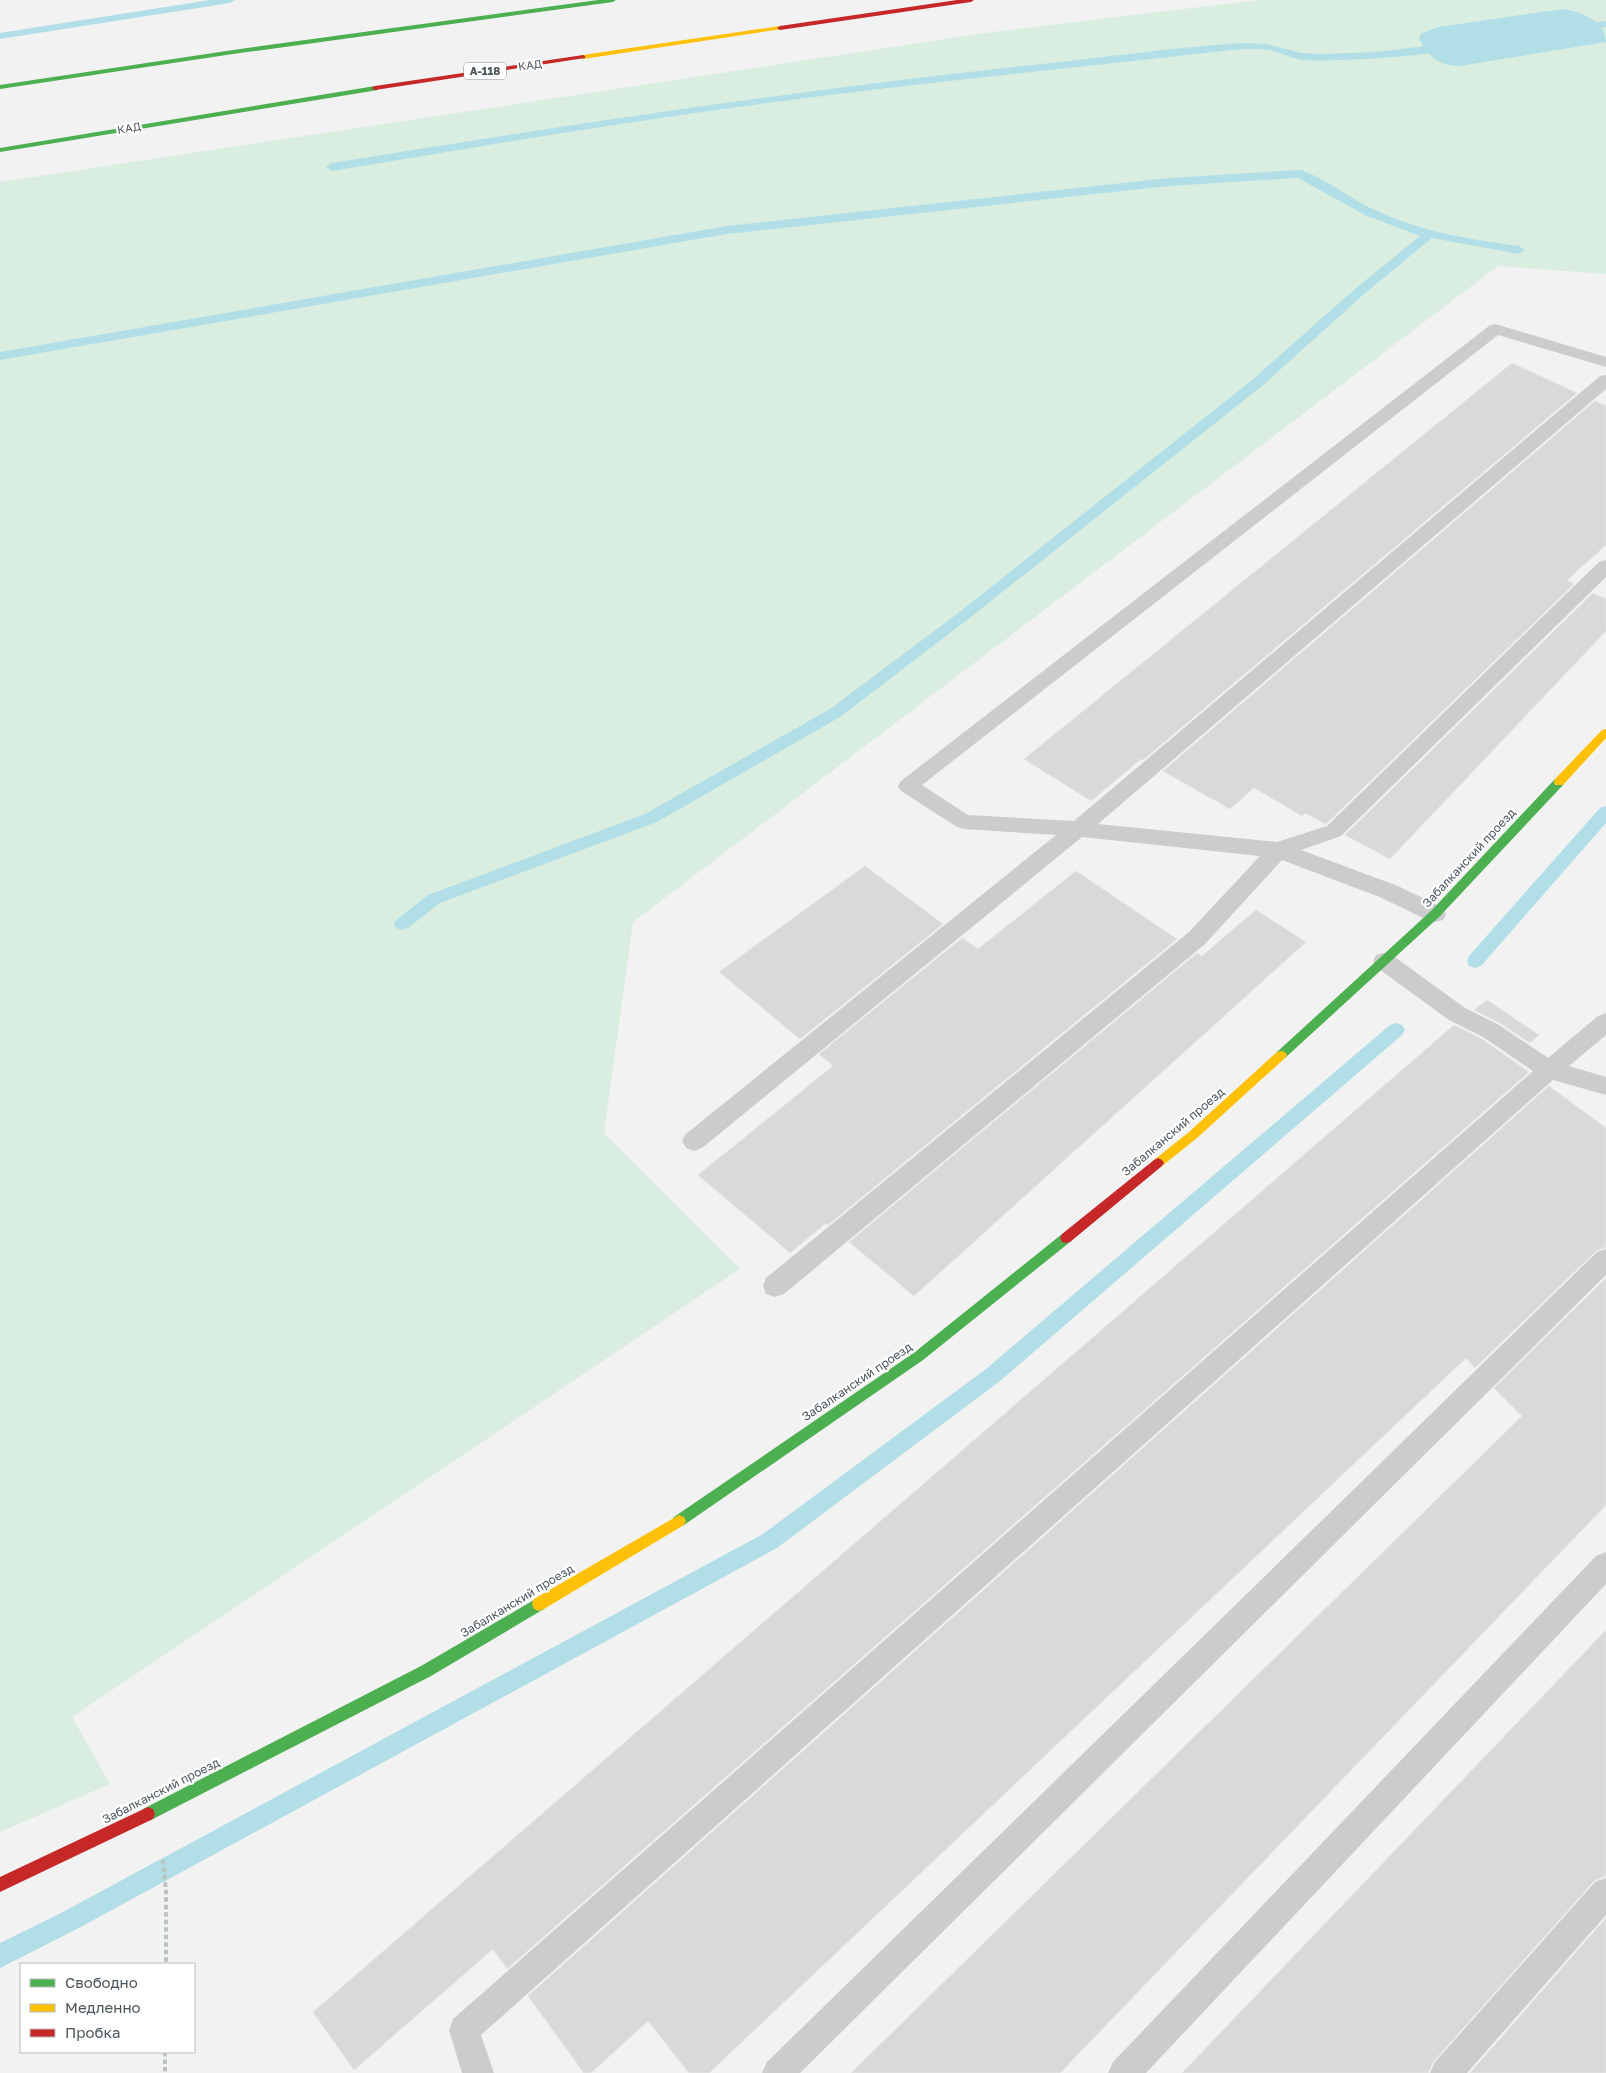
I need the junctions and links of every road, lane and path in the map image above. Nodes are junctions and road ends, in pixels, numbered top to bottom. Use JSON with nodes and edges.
{"nodes":[{"id":1,"x":612,"y":0,"type":"edge"},
{"id":2,"x":971,"y":0,"type":"edge"},
{"id":3,"x":0,"y":87,"type":"edge"},
{"id":4,"x":0,"y":150,"type":"edge"},
{"id":5,"x":1606,"y":362,"type":"edge"},
{"id":6,"x":1606,"y":380,"type":"edge"},
{"id":7,"x":1606,"y":566,"type":"edge"},
{"id":8,"x":1606,"y":732,"type":"edge"},
{"id":9,"x":1078,"y":829,"type":"junction"},
{"id":10,"x":1278,"y":850,"type":"junction"},
{"id":11,"x":1435,"y":914,"type":"junction"},
{"id":12,"x":1384,"y":961,"type":"junction"},
{"id":13,"x":1606,"y":1022,"type":"edge"},
{"id":14,"x":1549,"y":1070,"type":"junction"},
{"id":15,"x":1606,"y":1086,"type":"edge"},
{"id":16,"x":694,"y":1141,"type":"dead end"},
{"id":17,"x":1606,"y":1259,"type":"edge"},
{"id":18,"x":775,"y":1286,"type":"dead end"},
{"id":19,"x":1606,"y":1565,"type":"edge"},
{"id":20,"x":162,"y":1853,"type":"dead end"},
{"id":21,"x":0,"y":1885,"type":"edge"},
{"id":22,"x":1606,"y":1893,"type":"edge"},
{"id":23,"x":166,"y":1963,"type":"edge"},
{"id":24,"x":165,"y":2053,"type":"edge"},
{"id":25,"x":165,"y":2073,"type":"edge"},
{"id":26,"x":478,"y":2073,"type":"edge"},
{"id":27,"x":778,"y":2073,"type":"edge"},
{"id":28,"x":1124,"y":2073,"type":"edge"},
{"id":29,"x":1446,"y":2073,"type":"edge"}],
"edges":[{"from":1,"to":3,"type":"main road"},
{"from":2,"to":4,"type":"main road","name":"КАД","number":"А-118"},
{"from":5,"to":9,"type":"lane"},
{"from":6,"to":9,"type":"lane"},
{"from":7,"to":10,"type":"lane"},
{"from":8,"to":11,"type":"main road","name":"Забалканский проезд"},
{"from":9,"to":10,"type":"lane"},
{"from":9,"to":16,"type":"lane"},
{"from":10,"to":11,"type":"lane"},
{"from":10,"to":18,"type":"lane"},
{"from":11,"to":12,"type":"main road","name":"Забалканский проезд"},
{"from":12,"to":14,"type":"lane"},
{"from":12,"to":21,"type":"main road","name":"Забалканский проезд"},
{"from":13,"to":14,"type":"lane"},
{"from":14,"to":15,"type":"lane"},
{"from":14,"to":26,"type":"lane"},
{"from":17,"to":27,"type":"lane"},
{"from":19,"to":28,"type":"lane"},
{"from":20,"to":23,"type":"path"},
{"from":22,"to":29,"type":"lane"},
{"from":24,"to":25,"type":"path"}]}
